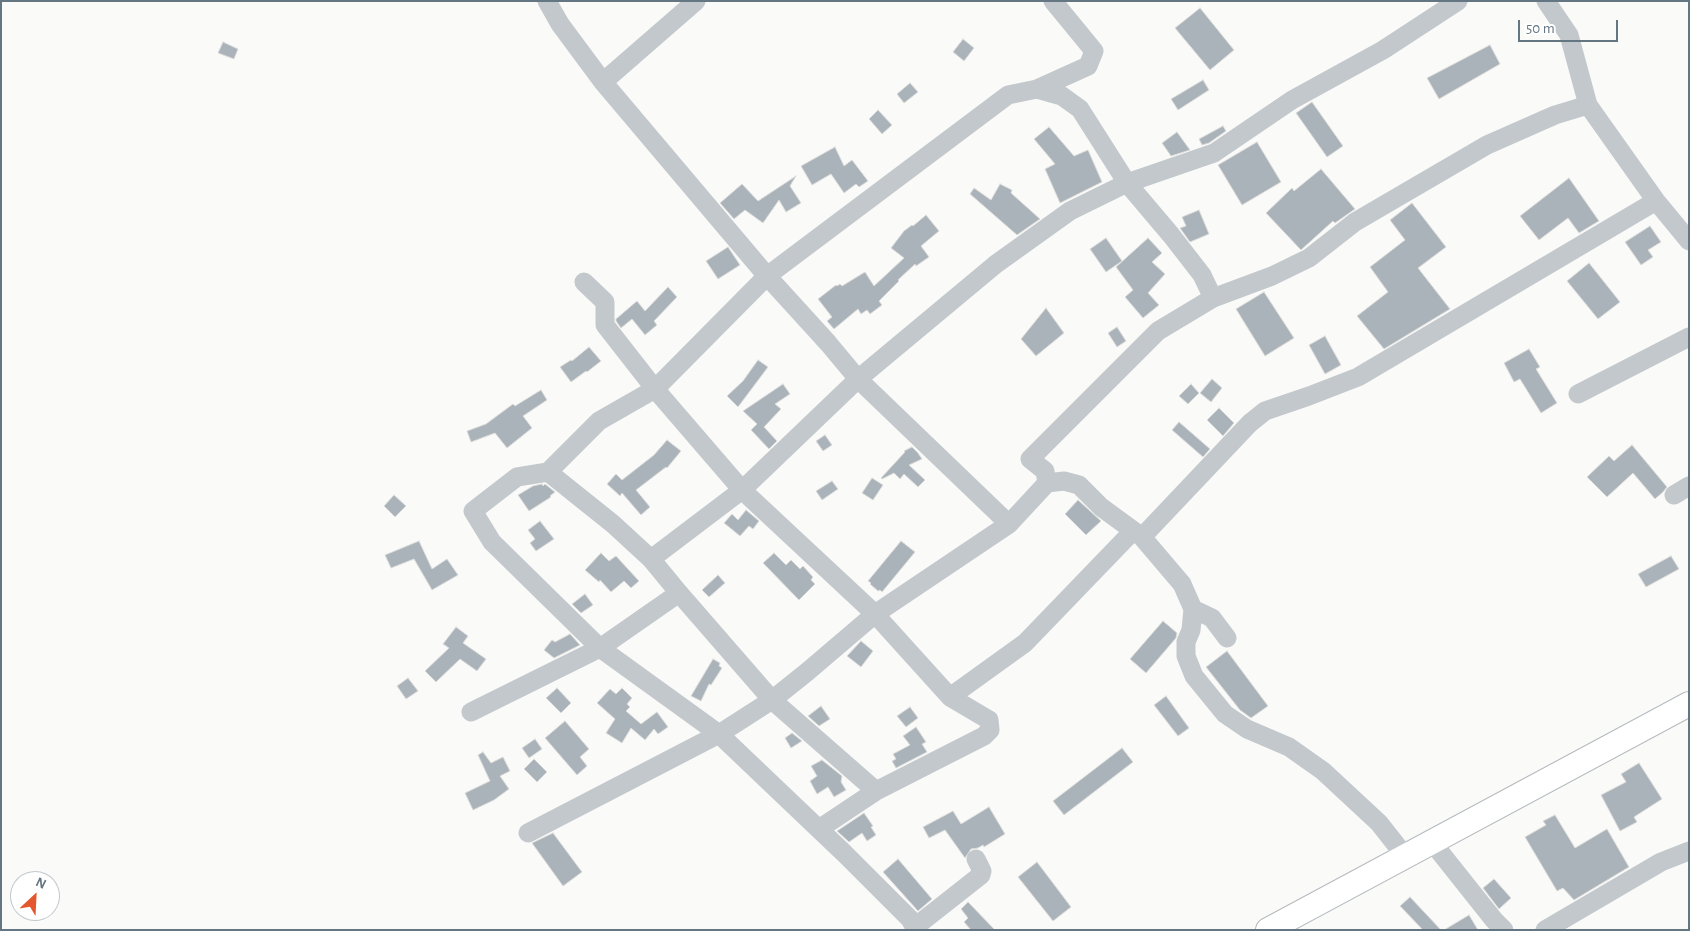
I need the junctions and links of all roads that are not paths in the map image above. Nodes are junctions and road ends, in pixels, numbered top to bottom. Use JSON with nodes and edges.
{"nodes":[{"id":1,"x":547,"y":1,"type":"edge"},
{"id":2,"x":696,"y":1,"type":"edge"},
{"id":3,"x":1053,"y":1,"type":"edge"},
{"id":4,"x":1458,"y":1,"type":"edge"},
{"id":5,"x":1546,"y":1,"type":"edge"},
{"id":6,"x":603,"y":82,"type":"junction"},
{"id":7,"x":1037,"y":89,"type":"junction"},
{"id":8,"x":1588,"y":105,"type":"junction"},
{"id":9,"x":1127,"y":183,"type":"junction"},
{"id":10,"x":1656,"y":201,"type":"junction"},
{"id":11,"x":1689,"y":241,"type":"edge"},
{"id":12,"x":767,"y":276,"type":"junction"},
{"id":13,"x":584,"y":282,"type":"dead end"},
{"id":14,"x":1213,"y":298,"type":"junction"},
{"id":15,"x":1689,"y":337,"type":"edge"},
{"id":16,"x":858,"y":379,"type":"junction"},
{"id":17,"x":655,"y":390,"type":"junction"},
{"id":18,"x":1578,"y":394,"type":"dead end"},
{"id":19,"x":548,"y":472,"type":"junction"},
{"id":20,"x":1052,"y":479,"type":"junction"},
{"id":21,"x":742,"y":490,"type":"junction"},
{"id":22,"x":1009,"y":524,"type":"junction"},
{"id":23,"x":1138,"y":534,"type":"junction"},
{"id":24,"x":651,"y":559,"type":"junction"},
{"id":25,"x":679,"y":594,"type":"junction"},
{"id":26,"x":1193,"y":609,"type":"junction"},
{"id":27,"x":874,"y":614,"type":"junction"},
{"id":28,"x":1227,"y":638,"type":"dead end"},
{"id":29,"x":600,"y":648,"type":"junction"},
{"id":30,"x":950,"y":696,"type":"junction"},
{"id":31,"x":772,"y":700,"type":"junction"},
{"id":32,"x":1689,"y":704,"type":"edge"},
{"id":33,"x":471,"y":712,"type":"dead end"},
{"id":34,"x":719,"y":734,"type":"junction"},
{"id":35,"x":876,"y":791,"type":"junction"},
{"id":36,"x":819,"y":829,"type":"junction"},
{"id":37,"x":528,"y":833,"type":"dead end"},
{"id":38,"x":1432,"y":842,"type":"junction"},
{"id":39,"x":1689,"y":851,"type":"edge"},
{"id":40,"x":1405,"y":856,"type":"junction"},
{"id":41,"x":976,"y":860,"type":"dead end"},
{"id":42,"x":916,"y":928,"type":"edge"},
{"id":43,"x":1268,"y":930,"type":"edge"},
{"id":44,"x":1504,"y":930,"type":"edge"},
{"id":45,"x":1545,"y":930,"type":"edge"}],
"edges":[{"from":1,"to":6,"type":"street"},
{"from":2,"to":6,"type":"street"},
{"from":3,"to":7,"type":"street"},
{"from":4,"to":9,"type":"street"},
{"from":5,"to":8,"type":"street"},
{"from":6,"to":12,"type":"street"},
{"from":7,"to":9,"type":"street"},
{"from":7,"to":12,"type":"street"},
{"from":8,"to":10,"type":"street"},
{"from":8,"to":14,"type":"street"},
{"from":9,"to":14,"type":"street"},
{"from":9,"to":16,"type":"street"},
{"from":10,"to":11,"type":"street"},
{"from":10,"to":23,"type":"street"},
{"from":12,"to":16,"type":"street"},
{"from":12,"to":17,"type":"street"},
{"from":13,"to":17,"type":"street"},
{"from":14,"to":20,"type":"street"},
{"from":15,"to":18,"type":"street"},
{"from":16,"to":21,"type":"street"},
{"from":16,"to":22,"type":"street"},
{"from":17,"to":19,"type":"street"},
{"from":17,"to":21,"type":"street"},
{"from":19,"to":24,"type":"street"},
{"from":19,"to":29,"type":"street"},
{"from":20,"to":22,"type":"street"},
{"from":20,"to":23,"type":"street"},
{"from":21,"to":24,"type":"street"},
{"from":21,"to":27,"type":"street"},
{"from":22,"to":27,"type":"street"},
{"from":23,"to":26,"type":"street"},
{"from":23,"to":30,"type":"street"},
{"from":24,"to":25,"type":"street"},
{"from":25,"to":29,"type":"street"},
{"from":25,"to":31,"type":"street"},
{"from":26,"to":28,"type":"street"},
{"from":26,"to":40,"type":"street"},
{"from":27,"to":30,"type":"street"},
{"from":27,"to":31,"type":"street"},
{"from":29,"to":33,"type":"street"},
{"from":29,"to":34,"type":"street"},
{"from":30,"to":35,"type":"street"},
{"from":31,"to":34,"type":"street"},
{"from":31,"to":35,"type":"street"},
{"from":32,"to":38,"type":"main road"},
{"from":34,"to":36,"type":"street"},
{"from":34,"to":37,"type":"street"},
{"from":35,"to":36,"type":"street"},
{"from":36,"to":42,"type":"street"},
{"from":38,"to":40,"type":"main road"},
{"from":38,"to":44,"type":"street"},
{"from":39,"to":45,"type":"street"},
{"from":40,"to":43,"type":"main road"},
{"from":41,"to":42,"type":"street"}]}
